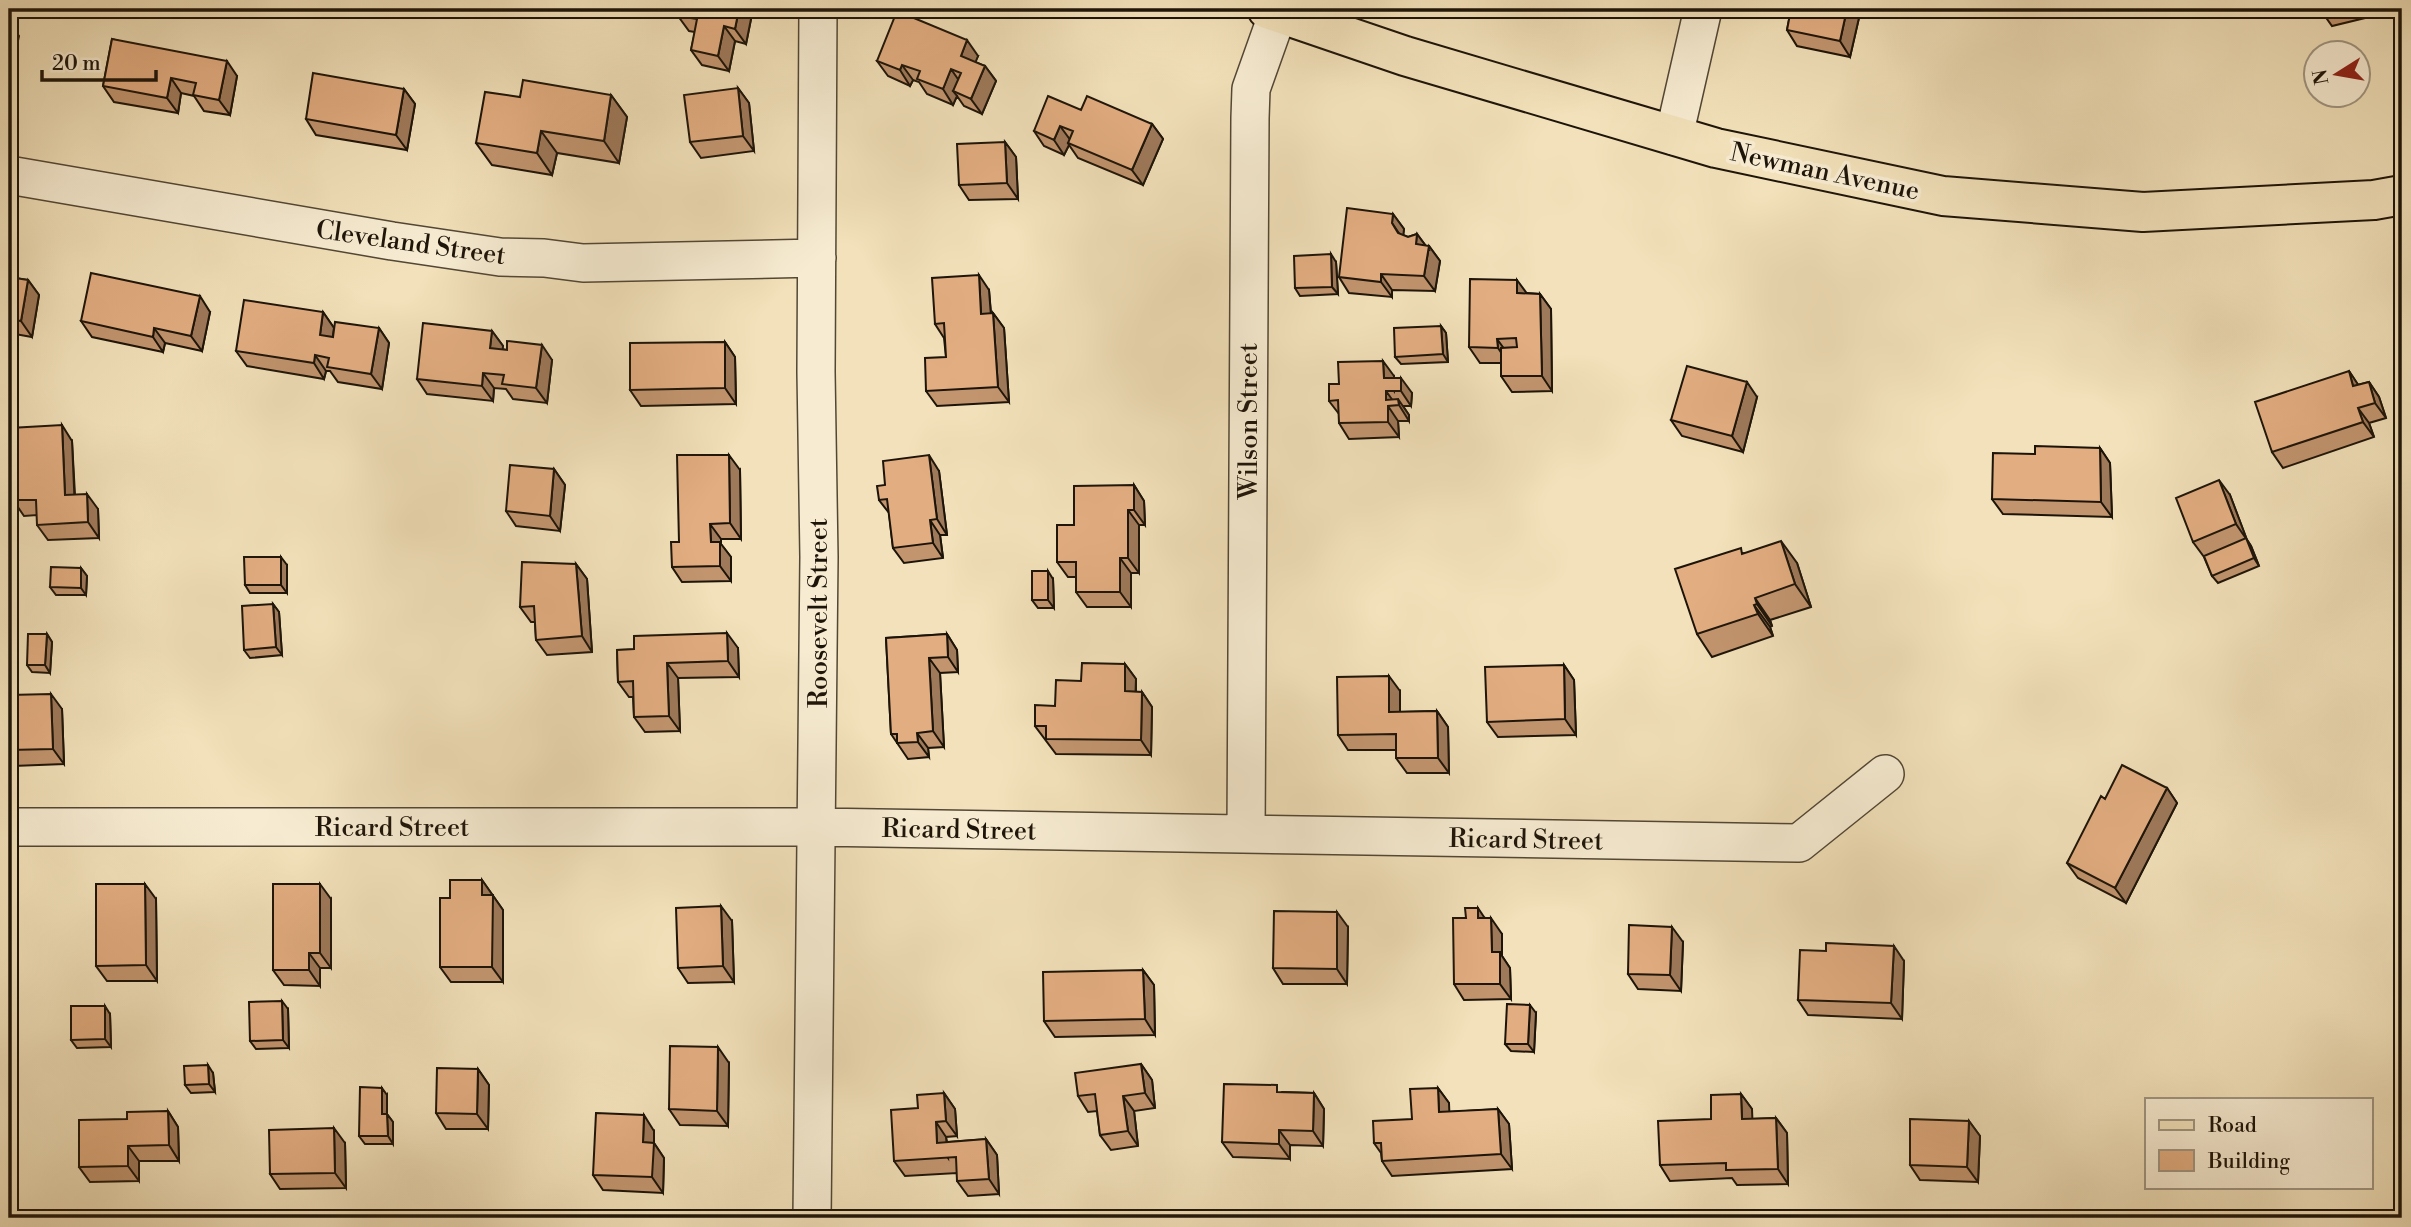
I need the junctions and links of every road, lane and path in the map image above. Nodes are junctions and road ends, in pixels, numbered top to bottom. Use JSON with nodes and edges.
{"nodes":[{"id":1,"x":818,"y":9,"type":"edge"},
{"id":2,"x":1703,"y":9,"type":"edge"},
{"id":3,"x":1273,"y":11,"type":"edge"},
{"id":4,"x":1674,"y":136,"type":"junction"},
{"id":5,"x":9,"y":176,"type":"edge"},
{"id":6,"x":2402,"y":195,"type":"edge"},
{"id":7,"x":817,"y":258,"type":"junction"},
{"id":8,"x":1885,"y":774,"type":"dead end"},
{"id":9,"x":9,"y":827,"type":"edge"},
{"id":10,"x":816,"y":827,"type":"junction"},
{"id":11,"x":1246,"y":834,"type":"junction"},
{"id":12,"x":812,"y":1218,"type":"edge"}],
"edges":[{"from":1,"to":7,"type":"street","name":"Roosevelt Street"},
{"from":2,"to":4,"type":"street"},
{"from":3,"to":4,"type":"main road","name":"Newman Avenue"},
{"from":3,"to":11,"type":"street","name":"Wilson Street"},
{"from":4,"to":6,"type":"main road","name":"Newman Avenue"},
{"from":5,"to":7,"type":"street","name":"Cleveland Street"},
{"from":7,"to":10,"type":"street","name":"Roosevelt Street"},
{"from":8,"to":11,"type":"street","name":"Ricard Street"},
{"from":9,"to":10,"type":"street","name":"Ricard Street"},
{"from":10,"to":11,"type":"street","name":"Ricard Street"},
{"from":10,"to":12,"type":"street","name":"Roosevelt Street"}]}
